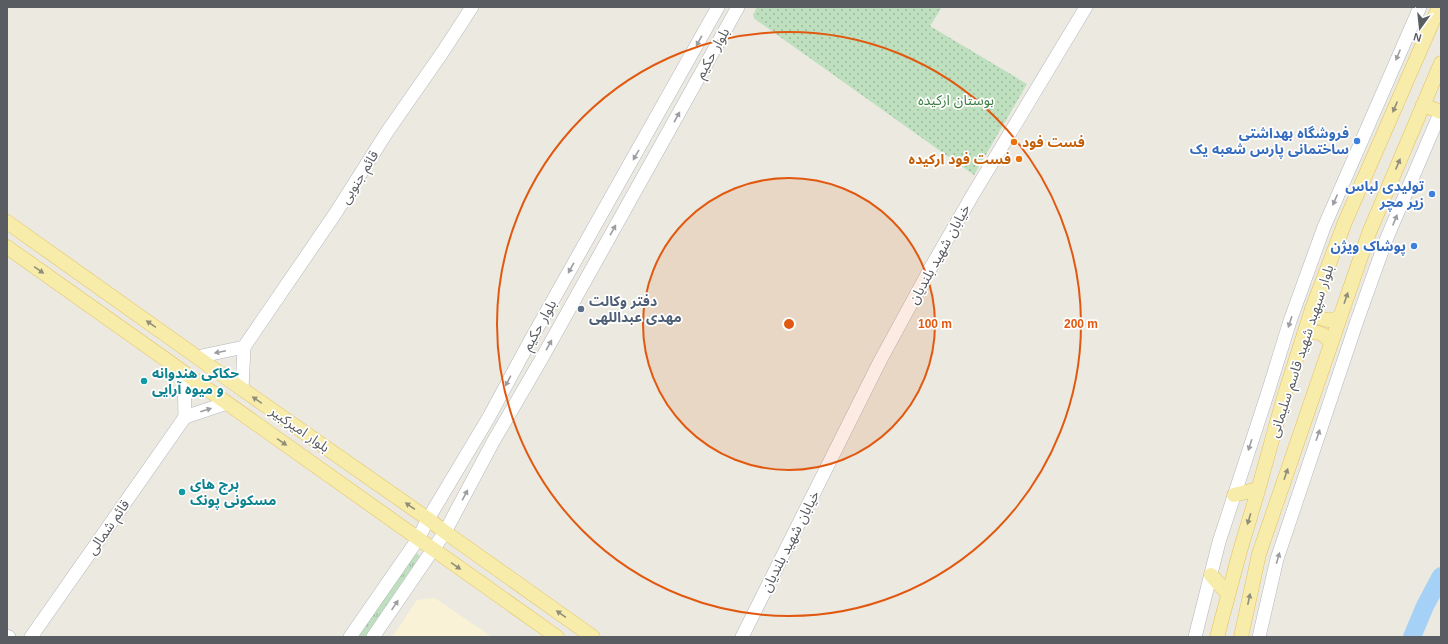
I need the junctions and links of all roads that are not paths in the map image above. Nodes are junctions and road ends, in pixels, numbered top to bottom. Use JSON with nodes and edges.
{"nodes":[{"id":1,"x":472,"y":7,"type":"edge"},
{"id":2,"x":718,"y":7,"type":"edge"},
{"id":3,"x":738,"y":7,"type":"edge"},
{"id":4,"x":1086,"y":7,"type":"edge"},
{"id":5,"x":1420,"y":7,"type":"edge"},
{"id":6,"x":1439,"y":7,"type":"edge"},
{"id":7,"x":1441,"y":63,"type":"edge"},
{"id":8,"x":1423,"y":105,"type":"junction"},
{"id":9,"x":1441,"y":111,"type":"edge"},
{"id":10,"x":7,"y":222,"type":"edge"},
{"id":11,"x":7,"y":247,"type":"edge"},
{"id":12,"x":1312,"y":309,"type":"junction"},
{"id":13,"x":1340,"y":317,"type":"junction"},
{"id":14,"x":1304,"y":334,"type":"junction"},
{"id":15,"x":1331,"y":343,"type":"junction"},
{"id":16,"x":244,"y":347,"type":"junction"},
{"id":17,"x":197,"y":357,"type":"junction"},
{"id":18,"x":184,"y":373,"type":"junction"},
{"id":19,"x":242,"y":389,"type":"junction"},
{"id":20,"x":227,"y":403,"type":"junction"},
{"id":21,"x":185,"y":417,"type":"junction"},
{"id":22,"x":1258,"y":489,"type":"junction"},
{"id":23,"x":1234,"y":495,"type":"junction"},
{"id":24,"x":428,"y":519,"type":"junction"},
{"id":25,"x":445,"y":532,"type":"junction"},
{"id":26,"x":418,"y":539,"type":"junction"},
{"id":27,"x":433,"y":549,"type":"junction"},
{"id":28,"x":1211,"y":575,"type":"junction"},
{"id":29,"x":1228,"y":594,"type":"junction"},
{"id":30,"x":31,"y":637,"type":"edge"},
{"id":31,"x":350,"y":637,"type":"edge"},
{"id":32,"x":373,"y":637,"type":"edge"},
{"id":33,"x":557,"y":637,"type":"edge"},
{"id":34,"x":592,"y":637,"type":"edge"},
{"id":35,"x":742,"y":637,"type":"edge"},
{"id":36,"x":1195,"y":637,"type":"edge"},
{"id":37,"x":1217,"y":637,"type":"edge"},
{"id":38,"x":1241,"y":637,"type":"edge"},
{"id":39,"x":1259,"y":637,"type":"edge"}],
"edges":[{"from":1,"to":16,"type":"street","name":"قائم جنوبی"},
{"from":2,"to":24,"type":"street","name":"بلوار حکیم","one_way":true},
{"from":25,"to":3,"type":"street","name":"بلوار حکیم","one_way":true},
{"from":4,"to":35,"type":"street","name":"خیابان شهید بلندیان"},
{"from":5,"to":23,"type":"street","one_way":true},
{"from":6,"to":12,"type":"main road","name":"بلوار سپهبد شهید قاسم سلیمانی","one_way":true},
{"from":7,"to":8,"type":"main road","name":"بلوار سپهبد شهید قاسم سلیمانی"},
{"from":8,"to":9,"type":"main road"},
{"from":13,"to":8,"type":"main road","name":"بلوار سپهبد شهید قاسم سلیمانی","one_way":true},
{"from":39,"to":9,"type":"street","one_way":true},
{"from":17,"to":10,"type":"main road","name":"بلوار امیرکبیر","one_way":true},
{"from":11,"to":18,"type":"main road","name":"بلوار امیرکبیر","one_way":true},
{"from":12,"to":13,"type":"main road"},
{"from":12,"to":14,"type":"main road","name":"بلوار سپهبد شهید قاسم سلیمانی"},
{"from":13,"to":15,"type":"main road","name":"بلوار سپهبد شهید قاسم سلیمانی"},
{"from":14,"to":15,"type":"main road"},
{"from":14,"to":22,"type":"main road","name":"بلوار سپهبد شهید قاسم سلیمانی"},
{"from":38,"to":15,"type":"main road","name":"بلوار سپهبد شهید قاسم سلیمانی","one_way":true},
{"from":16,"to":17,"type":"street","one_way":true},
{"from":16,"to":19,"type":"street"},
{"from":17,"to":19,"type":"main road","name":"بلوار امیرکبیر"},
{"from":18,"to":20,"type":"main road","name":"بلوار امیرکبیر"},
{"from":18,"to":21,"type":"street"},
{"from":24,"to":19,"type":"main road","name":"بلوار امیرکبیر","one_way":true},
{"from":21,"to":20,"type":"street","one_way":true},
{"from":20,"to":26,"type":"main road","name":"بلوار امیرکبیر","one_way":true},
{"from":21,"to":30,"type":"street","name":"قائم شمالی"},
{"from":22,"to":23,"type":"main road"},
{"from":22,"to":29,"type":"main road","name":"بلوار سپهبد شهید قاسم سلیمانی","one_way":true},
{"from":23,"to":28,"type":"street"},
{"from":24,"to":25,"type":"main road","name":"بلوار امیرکبیر"},
{"from":24,"to":26,"type":"street","name":"بلوار حکیم"},
{"from":25,"to":27,"type":"street","name":"بلوار حکیم"},
{"from":34,"to":25,"type":"main road","name":"بلوار امیرکبیر","one_way":true},
{"from":26,"to":27,"type":"main road","name":"بلوار امیرکبیر"},
{"from":26,"to":31,"type":"street","name":"بلوار حکیم"},
{"from":32,"to":27,"type":"street","name":"بلوار حکیم","one_way":true},
{"from":27,"to":33,"type":"main road","name":"بلوار امیرکبیر","one_way":true},
{"from":28,"to":29,"type":"main road"},
{"from":28,"to":36,"type":"street"},
{"from":29,"to":37,"type":"main road","name":"بلوار سپهبد شهید قاسم سلیمانی"}]}
